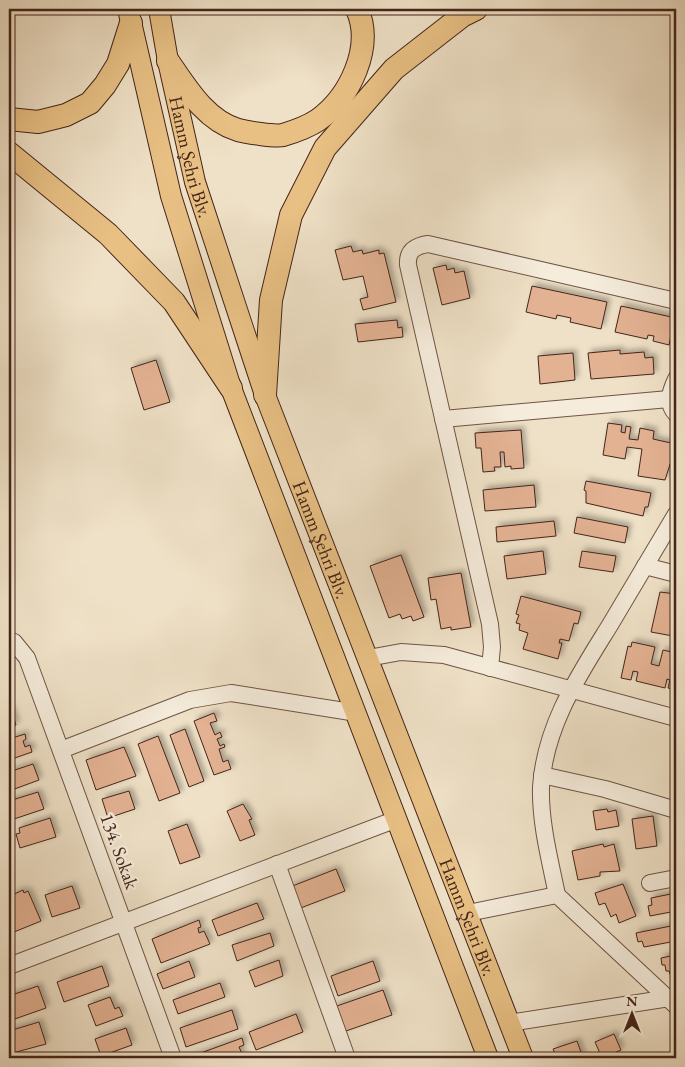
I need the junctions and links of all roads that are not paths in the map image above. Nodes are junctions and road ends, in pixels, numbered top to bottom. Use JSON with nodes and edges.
{"nodes":[{"id":1,"x":159,"y":9,"type":"edge"},
{"id":2,"x":357,"y":9,"type":"edge"},
{"id":3,"x":476,"y":9,"type":"edge"},
{"id":4,"x":129,"y":16,"type":"edge"},
{"id":5,"x":168,"y":62,"type":"junction"},
{"id":6,"x":9,"y":119,"type":"edge"},
{"id":7,"x":9,"y":153,"type":"edge"},
{"id":8,"x":676,"y":301,"type":"edge"},
{"id":9,"x":676,"y":379,"type":"edge"},
{"id":10,"x":231,"y":388,"type":"junction"},
{"id":11,"x":265,"y":395,"type":"junction"},
{"id":12,"x":673,"y":407,"type":"edge"},
{"id":13,"x":443,"y":418,"type":"junction"},
{"id":14,"x":676,"y":514,"type":"edge"},
{"id":15,"x":645,"y":566,"type":"junction"},
{"id":16,"x":676,"y":574,"type":"edge"},
{"id":17,"x":9,"y":640,"type":"edge"},
{"id":18,"x":368,"y":658,"type":"junction"},
{"id":19,"x":490,"y":668,"type":"junction"},
{"id":20,"x":571,"y":689,"type":"junction"},
{"id":21,"x":357,"y":713,"type":"junction"},
{"id":22,"x":676,"y":718,"type":"edge"},
{"id":23,"x":61,"y":750,"type":"junction"},
{"id":24,"x":542,"y":775,"type":"junction"},
{"id":25,"x":676,"y":810,"type":"edge"},
{"id":26,"x":397,"y":819,"type":"junction"},
{"id":27,"x":277,"y":864,"type":"junction"},
{"id":28,"x":676,"y":878,"type":"edge"},
{"id":29,"x":650,"y":883,"type":"dead end"},
{"id":30,"x":557,"y":895,"type":"junction"},
{"id":31,"x":468,"y":913,"type":"junction"},
{"id":32,"x":125,"y":922,"type":"junction"},
{"id":33,"x":9,"y":966,"type":"edge"},
{"id":34,"x":674,"y":1001,"type":"edge"},
{"id":35,"x":510,"y":1023,"type":"junction"},
{"id":36,"x":173,"y":1058,"type":"edge"},
{"id":37,"x":347,"y":1058,"type":"edge"},
{"id":38,"x":488,"y":1058,"type":"edge"},
{"id":39,"x":523,"y":1058,"type":"edge"}],
"edges":[{"from":1,"to":5,"type":"main road","name":"Hamm Şehri Blv."},
{"from":2,"to":5,"type":"highway"},
{"from":3,"to":11,"type":"highway"},
{"from":4,"to":6,"type":"highway"},
{"from":4,"to":10,"type":"main road","name":"Hamm Şehri Blv."},
{"from":5,"to":11,"type":"main road","name":"Hamm Şehri Blv."},
{"from":7,"to":10,"type":"highway"},
{"from":8,"to":13,"type":"street"},
{"from":9,"to":12,"type":"street"},
{"from":10,"to":21,"type":"main road","name":"Hamm Şehri Blv."},
{"from":11,"to":18,"type":"main road","name":"Hamm Şehri Blv."},
{"from":12,"to":13,"type":"street"},
{"from":13,"to":19,"type":"street"},
{"from":14,"to":15,"type":"street"},
{"from":15,"to":16,"type":"street"},
{"from":15,"to":20,"type":"street"},
{"from":17,"to":23,"type":"street","name":"134. Sokak"},
{"from":18,"to":19,"type":"street"},
{"from":18,"to":31,"type":"main road","name":"Hamm Şehri Blv."},
{"from":19,"to":20,"type":"street"},
{"from":20,"to":22,"type":"street"},
{"from":20,"to":24,"type":"street"},
{"from":21,"to":23,"type":"street"},
{"from":21,"to":26,"type":"main road","name":"Hamm Şehri Blv."},
{"from":23,"to":32,"type":"street","name":"134. Sokak"},
{"from":24,"to":25,"type":"street"},
{"from":24,"to":30,"type":"street"},
{"from":26,"to":27,"type":"street"},
{"from":26,"to":38,"type":"main road","name":"Hamm Şehri Blv."},
{"from":27,"to":32,"type":"street"},
{"from":27,"to":37,"type":"street"},
{"from":28,"to":29,"type":"street"},
{"from":30,"to":31,"type":"street"},
{"from":30,"to":34,"type":"street"},
{"from":31,"to":35,"type":"main road","name":"Hamm Şehri Blv."},
{"from":32,"to":33,"type":"street"},
{"from":32,"to":36,"type":"street","name":"134. Sokak"},
{"from":34,"to":35,"type":"street"},
{"from":35,"to":39,"type":"main road","name":"Hamm Şehri Blv."}]}
